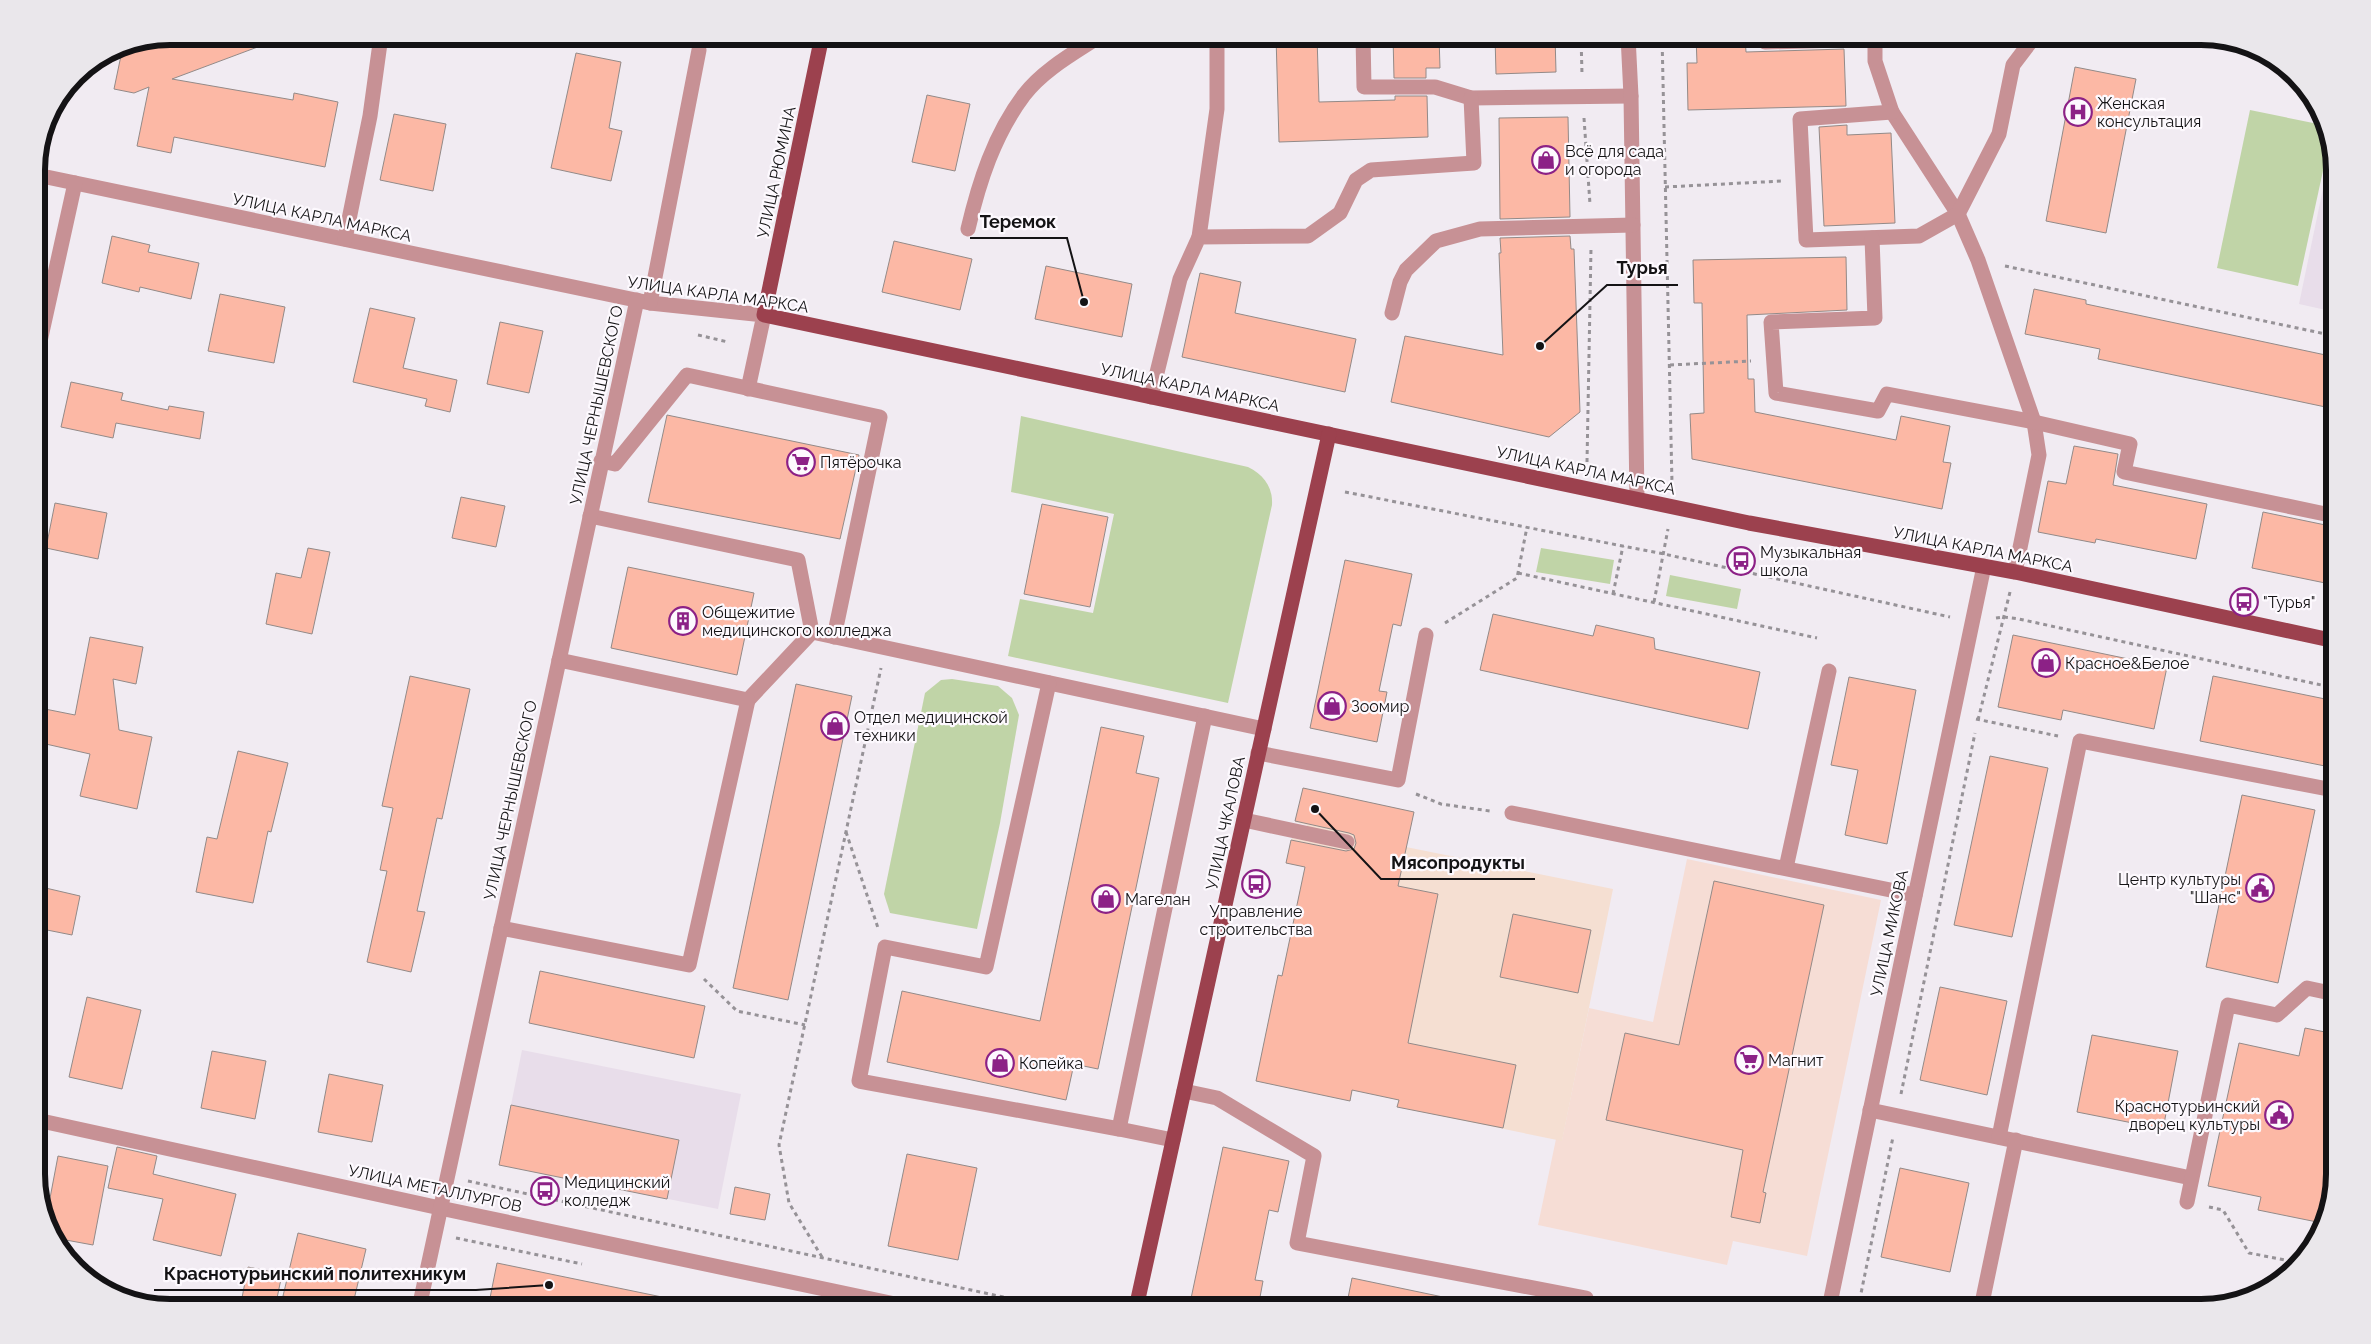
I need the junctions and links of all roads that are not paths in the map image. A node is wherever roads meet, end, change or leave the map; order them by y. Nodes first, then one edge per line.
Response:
1 (380, 45) edge
2 (820, 45) edge
3 (1086, 45) edge
4 (1217, 45) edge
5 (1363, 45) edge
6 (1628, 45) edge
7 (1875, 45) edge
8 (2028, 45) edge
9 (699, 50) dead end
10 (1631, 96) junction
11 (1471, 98) junction
12 (1892, 112) junction
13 (45, 177) edge
14 (76, 183) junction
15 (1958, 214) junction
16 (1633, 225) junction
17 (968, 230) dead end
18 (1199, 237) junction
19 (1872, 238) junction
20 (345, 239) junction
21 (643, 302) junction
22 (1392, 313) dead end
23 (764, 315) junction
24 (45, 317) edge
25 (748, 388) junction
26 (1151, 397) junction
27 (2034, 422) junction
28 (1329, 434) junction
29 (602, 462) junction
30 (1636, 499) junction
31 (2326, 514) edge
32 (590, 516) junction
33 (1984, 566) junction
34 (2015, 572) junction
35 (812, 632) junction
36 (1426, 635) road end
37 (834, 637) junction
38 (2326, 639) edge
39 (559, 660) junction
40 (1829, 671) dead end
41 (1050, 683) junction
42 (748, 700) junction
43 (1205, 716) junction
44 (1264, 729) junction
45 (1258, 753) junction
46 (2326, 789) edge
47 (1512, 814) road end
48 (1244, 820) junction
49 (1347, 842) dead end
50 (1786, 868) junction
51 (1915, 895) junction
52 (501, 928) junction
53 (2326, 992) edge
54 (1184, 1092) junction
55 (1870, 1110) junction
56 (45, 1122) edge
57 (1119, 1129) junction
58 (1999, 1137) junction
59 (1173, 1140) junction
60 (2016, 1140) junction
61 (2191, 1178) junction
62 (2188, 1202) road end
63 (440, 1208) junction
64 (1586, 1298) dead end
65 (421, 1299) edge
66 (871, 1299) edge
67 (1138, 1299) edge
68 (1831, 1299) edge
69 (1983, 1299) edge

1 - 20 street
2 - 23 main road, УЛИЦА РЮМИНА
3 - 17 street
4 - 18 street
5 - 11 street
6 - 10 street
7 - 12 street
8 - 15 street
9 - 21 street, УЛИЦА ЧЕРНЫШЕВСКОГО
10 - 11 street
10 - 16 street
11 - 18 street
12 - 15 street
12 - 19 street
13 - 14 street, УЛИЦА КАРЛА МАРКСА
14 - 20 street, УЛИЦА КАРЛА МАРКСА
14 - 24 street
15 - 19 street
15 - 27 street
16 - 22 street
16 - 30 street
18 - 26 street
19 - 27 street
20 - 21 street, УЛИЦА КАРЛА МАРКСА
21 - 23 street, УЛИЦА КАРЛА МАРКСА
21 - 29 street, УЛИЦА ЧЕРНЫШЕВСКОГО
23 - 25 street
23 - 26 main road, УЛИЦА КАРЛА МАРКСА
25 - 29 street
25 - 37 street
26 - 28 main road, УЛИЦА КАРЛА МАРКСА
27 - 31 street
27 - 34 street
28 - 30 main road, УЛИЦА КАРЛА МАРКСА
28 - 44 main road, УЛИЦА ЧКАЛОВА
29 - 32 street, УЛИЦА ЧЕРНЫШЕВСКОГО
30 - 33 main road, УЛИЦА КАРЛА МАРКСА
32 - 35 street
32 - 39 street, УЛИЦА ЧЕРНЫШЕВСКОГО
33 - 34 main road, УЛИЦА КАРЛА МАРКСА
33 - 51 street, УЛИЦА МИКОВА
34 - 38 main road, УЛИЦА КАРЛА МАРКСА
35 - 37 street
35 - 42 street
36 - 45 street
37 - 41 street
39 - 42 street
39 - 52 street, УЛИЦА ЧЕРНЫШЕВСКОГО
40 - 50 street
41 - 43 street
41 - 57 street
42 - 52 street
43 - 44 street
43 - 57 street
44 - 45 main road, УЛИЦА ЧКАЛОВА
45 - 48 main road, УЛИЦА ЧКАЛОВА
46 - 58 street
47 - 50 street
48 - 49 street
48 - 54 main road, УЛИЦА ЧКАЛОВА
50 - 51 street
51 - 55 street, УЛИЦА МИКОВА
52 - 63 street, УЛИЦА ЧЕРНЫШЕВСКОГО
53 - 61 street
54 - 59 main road, УЛИЦА ЧКАЛОВА
54 - 64 street
55 - 58 street
55 - 68 street, УЛИЦА МИКОВА
56 - 63 street, УЛИЦА МЕТАЛЛУРГОВ
57 - 59 street
58 - 60 street
59 - 67 main road, УЛИЦА ЧКАЛОВА
60 - 61 street
60 - 69 street
61 - 62 street
63 - 65 street, УЛИЦА ЧЕРНЫШЕВСКОГО
63 - 66 street, УЛИЦА МЕТАЛЛУРГОВ

